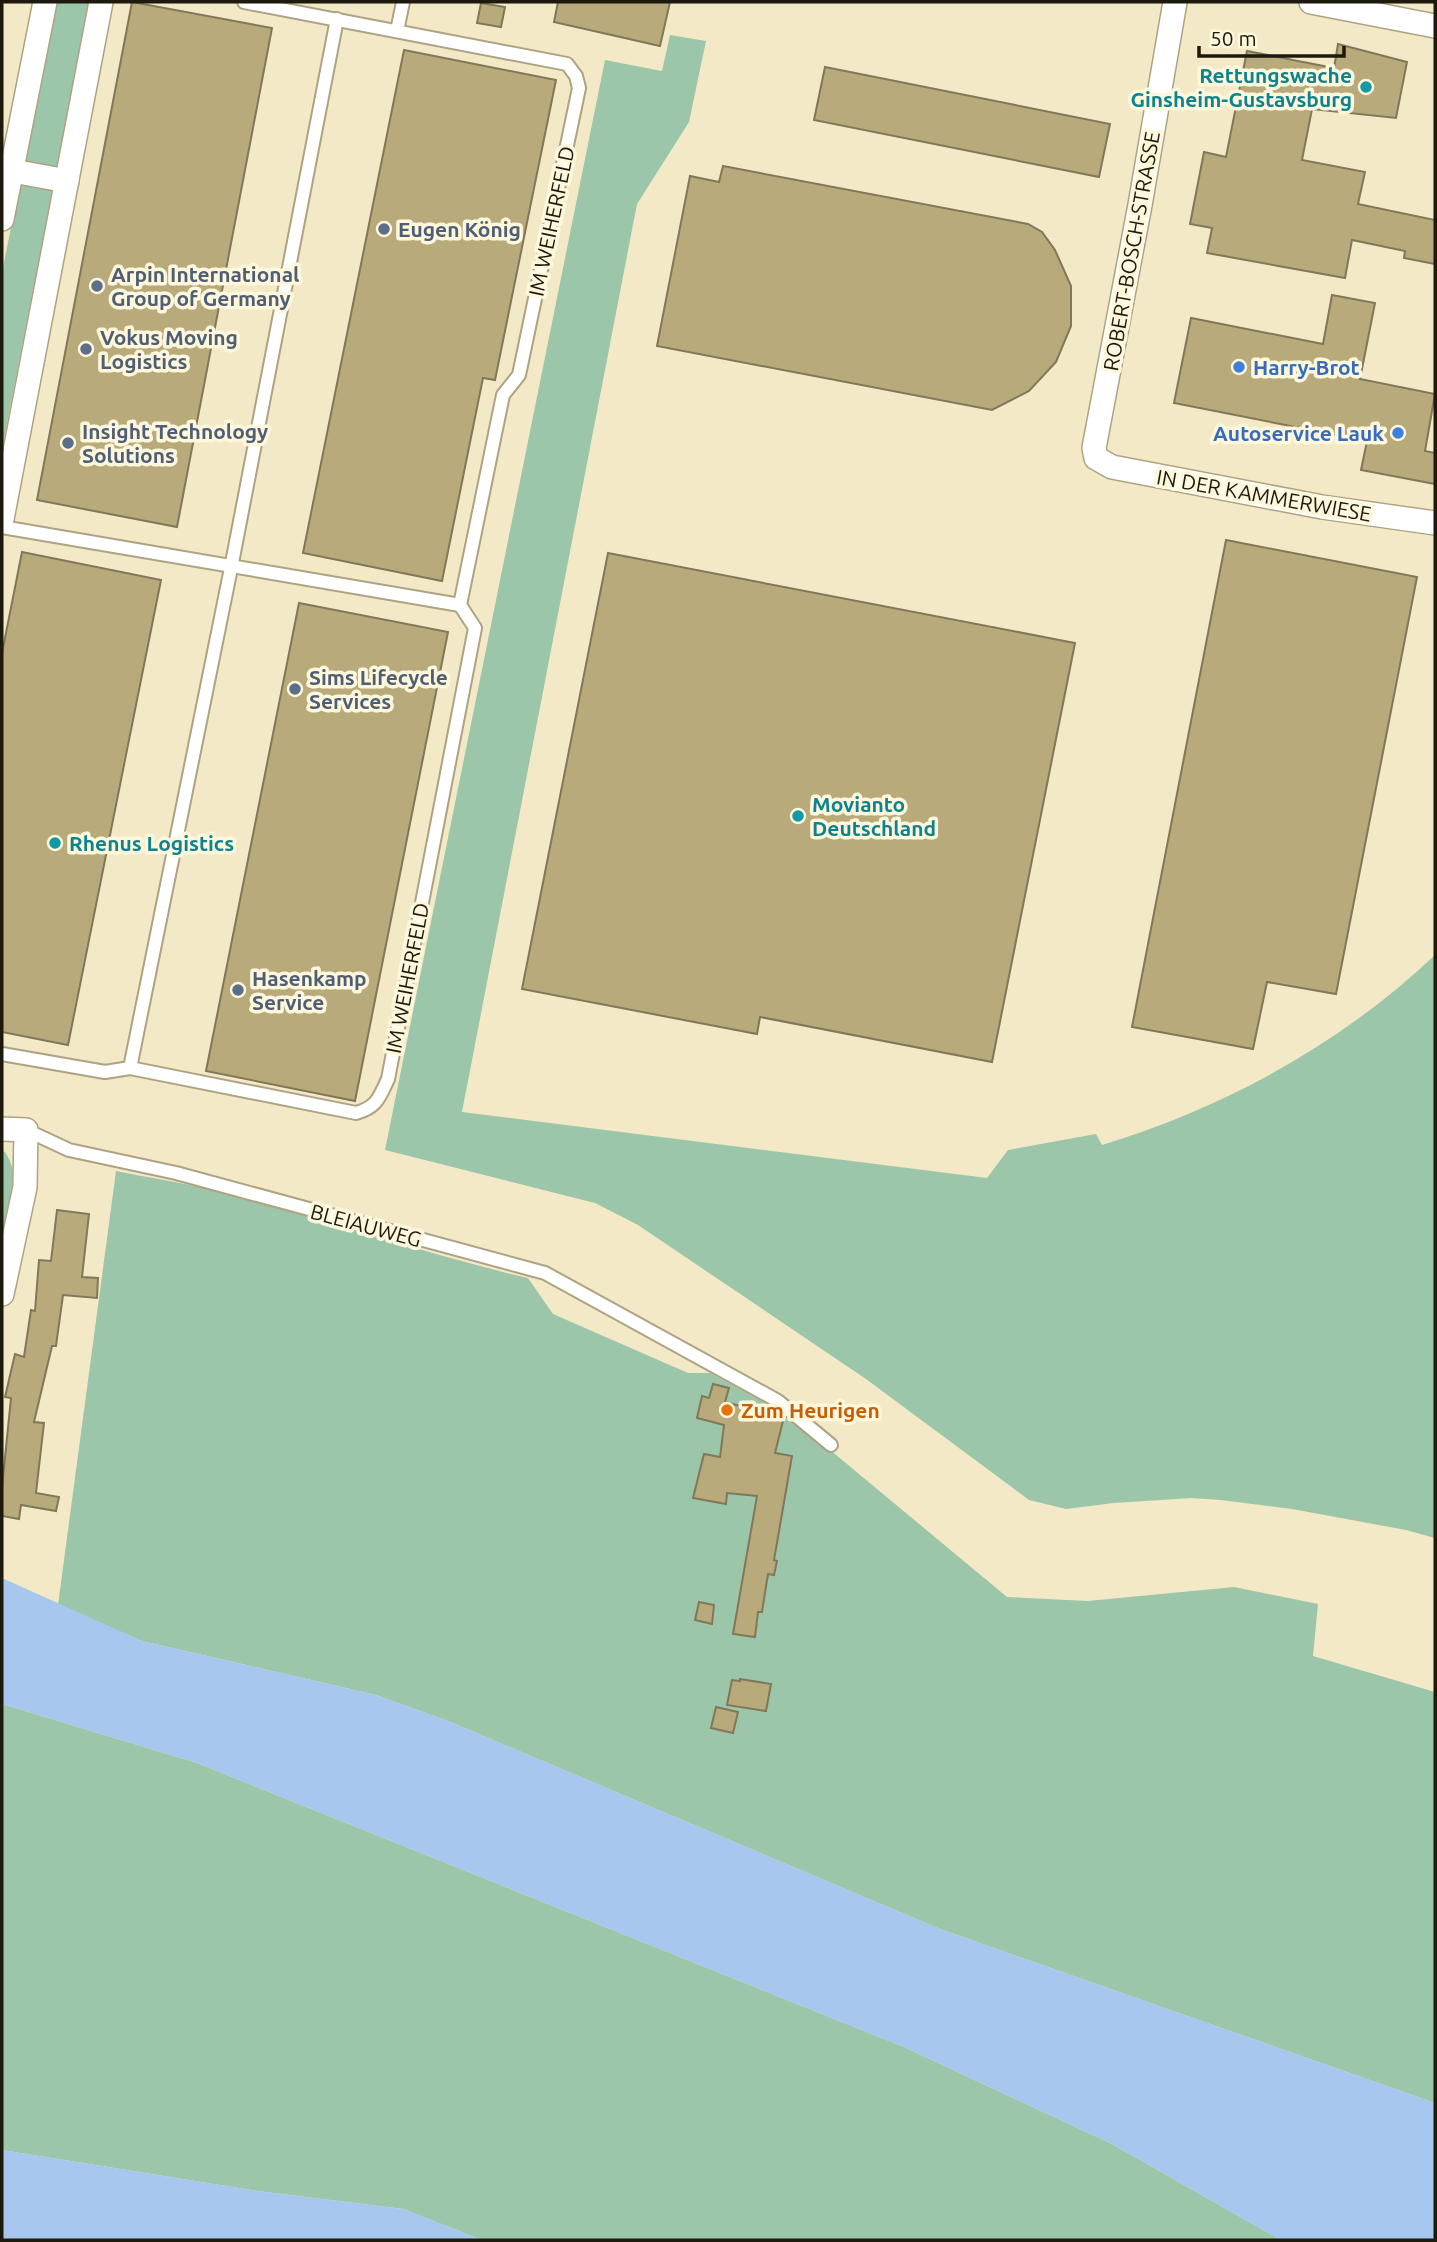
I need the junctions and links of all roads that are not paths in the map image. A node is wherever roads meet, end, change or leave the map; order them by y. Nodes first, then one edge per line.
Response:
1 (45, 2) edge
2 (101, 2) edge
3 (403, 2) edge
4 (1175, 2) edge
5 (1311, 2) edge
6 (252, 3) edge
7 (337, 19) junction
8 (1435, 26) edge
9 (397, 31) junction
10 (6, 170) edge
11 (66, 181) junction
12 (2, 219) edge
13 (1096, 458) joint
14 (2, 519) edge
15 (1435, 523) edge
16 (2, 527) edge
17 (231, 568) junction
18 (460, 605) junction
19 (2, 1054) edge
20 (130, 1068) junction
21 (2, 1129) edge
22 (26, 1130) junction
23 (2, 1294) edge
24 (831, 1445) dead end

1 - 10 street
2 - 11 street
3 - 9 lane
4 - 13 street, ROBERT-BOSCH-STRASSE
5 - 8 street
6 - 7 lane, IM WEIHERFELD
7 - 9 lane, IM WEIHERFELD
7 - 17 lane
9 - 18 lane, IM WEIHERFELD
10 - 11 street
10 - 12 street
11 - 14 street
13 - 15 street, IN DER KAMMERWIESE
16 - 17 lane
17 - 18 lane
17 - 20 lane
18 - 20 lane, IM WEIHERFELD
19 - 20 lane, IM WEIHERFELD
21 - 22 street
22 - 23 street
22 - 24 lane, BLEIAUWEG

